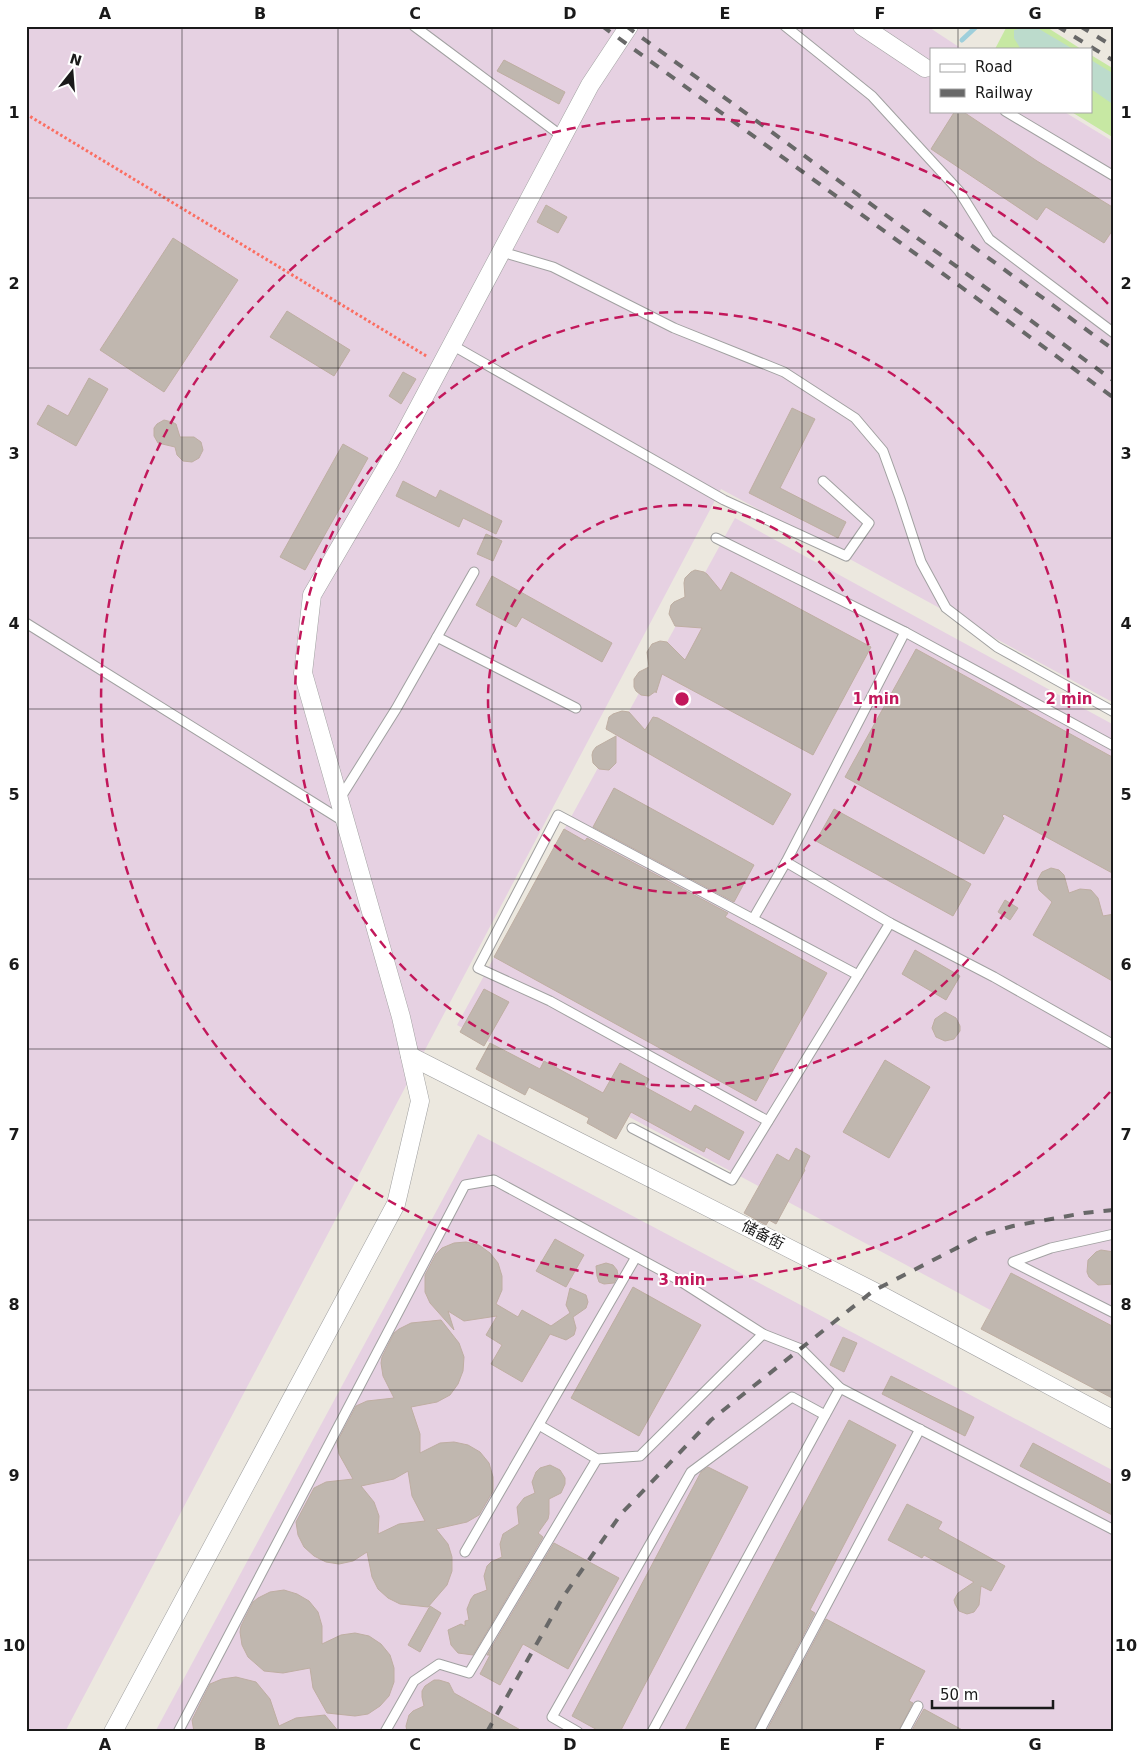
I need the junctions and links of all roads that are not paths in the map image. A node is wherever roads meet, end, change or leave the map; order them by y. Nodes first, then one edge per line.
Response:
1 (414, 26) edge
2 (629, 26) edge
3 (785, 26) edge
4 (862, 26) edge
5 (928, 69) edge
6 (1007, 112) edge
7 (563, 137) junction
8 (1114, 176) edge
9 (502, 252) junction
10 (1114, 332) edge
11 (452, 344) junction
12 (823, 481) dead end
13 (716, 538) dead end
14 (474, 572) dead end
15 (26, 623) edge
16 (905, 632) junction
17 (437, 637) junction
18 (576, 708) dead end
19 (1114, 712) edge
20 (1114, 746) edge
21 (339, 801) junction
22 (345, 822) junction
23 (786, 862) junction
24 (753, 919) junction
25 (890, 923) junction
26 (858, 975) junction
27 (1114, 1045) edge
28 (410, 1056) junction
29 (768, 1121) junction
30 (632, 1128) dead end
31 (1114, 1234) edge
32 (636, 1257) junction
33 (1114, 1313) edge
34 (763, 1334) junction
35 (840, 1388) junction
36 (825, 1415) junction
37 (1114, 1420) edge
38 (539, 1425) junction
39 (920, 1429) junction
40 (597, 1459) junction
41 (1114, 1530) edge
42 (465, 1552) dead end
43 (918, 1706) dead end
44 (562, 1728) edge
45 (113, 1732) edge
46 (178, 1732) edge
47 (385, 1732) edge
48 (578, 1732) edge
49 (652, 1732) edge
50 (759, 1732) edge
51 (904, 1732) edge

1 - 7 lane
2 - 7 street
3 - 10 lane
4 - 5 street
6 - 8 lane
7 - 9 street
9 - 11 street
9 - 19 lane
11 - 12 lane
11 - 21 street
13 - 16 lane
14 - 17 lane
15 - 22 lane
16 - 20 lane
16 - 23 lane
17 - 18 lane
17 - 21 lane
21 - 22 street
22 - 28 street
23 - 24 lane
23 - 25 lane
24 - 26 lane
24 - 29 lane
25 - 26 lane
25 - 27 lane
26 - 29 lane
28 - 37 street, 储备街
28 - 45 street
29 - 30 lane
31 - 33 lane
32 - 34 lane
32 - 38 lane
32 - 46 lane
34 - 35 lane
34 - 40 lane
35 - 36 lane
35 - 39 lane
36 - 44 lane
36 - 49 lane
38 - 40 lane
38 - 42 lane
39 - 41 lane
39 - 50 lane
40 - 47 lane
43 - 51 lane
44 - 48 lane

